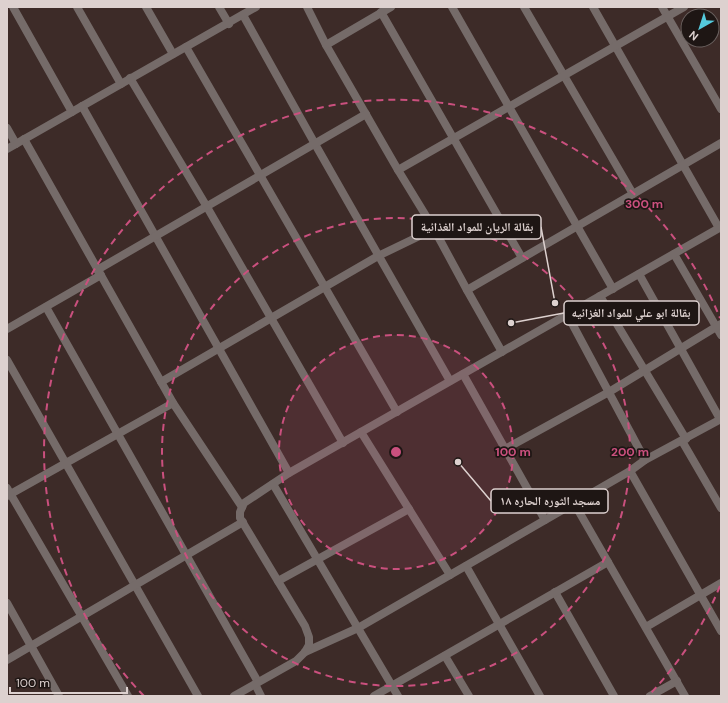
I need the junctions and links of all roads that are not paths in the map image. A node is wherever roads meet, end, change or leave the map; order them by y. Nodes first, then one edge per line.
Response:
1 (13, 7) edge
2 (77, 7) edge
3 (146, 7) edge
4 (219, 7) edge
5 (256, 7) edge
6 (307, 7) edge
7 (391, 7) edge
8 (452, 7) edge
9 (524, 7) edge
10 (593, 7) edge
11 (662, 7) edge
12 (684, 7) edge
13 (382, 12) junction
14 (244, 15) junction
15 (667, 16) junction
16 (228, 24) junction
17 (326, 45) junction
18 (615, 46) junction
19 (186, 47) junction
20 (173, 54) junction
21 (564, 75) junction
22 (130, 78) junction
23 (121, 84) junction
24 (82, 106) junction
25 (509, 107) junction
26 (721, 109) edge
27 (72, 112) junction
28 (366, 114) junction
29 (7, 128) edge
30 (453, 138) junction
31 (24, 139) junction
32 (16, 144) junction
33 (315, 144) junction
34 (721, 144) edge
35 (7, 150) edge
36 (683, 166) junction
37 (398, 170) junction
38 (259, 176) junction
39 (633, 194) junction
40 (207, 207) junction
41 (577, 226) junction
42 (720, 227) edge
43 (434, 229) junction
44 (155, 236) junction
45 (674, 254) junction
46 (378, 256) junction
47 (522, 258) junction
48 (99, 273) junction
49 (638, 274) junction
50 (324, 287) junction
51 (613, 289) junction
52 (467, 290) junction
53 (600, 296) junction
54 (46, 307) junction
55 (567, 314) junction
56 (271, 318) junction
57 (719, 326) edge
58 (7, 329) edge
59 (721, 335) edge
60 (218, 348) junction
61 (680, 348) junction
62 (502, 352) junction
63 (7, 360) edge
64 (644, 370) junction
65 (463, 374) junction
66 (450, 381) junction
67 (161, 382) junction
68 (609, 392) junction
69 (173, 403) junction
70 (397, 412) junction
71 (720, 419) edge
72 (361, 432) junction
73 (117, 434) junction
74 (684, 440) junction
75 (343, 443) junction
76 (505, 449) junction
77 (645, 460) junction
78 (65, 463) junction
79 (630, 471) junction
80 (289, 474) junction
81 (272, 484) junction
82 (8, 492) edge
83 (574, 503) junction
84 (242, 507) junction
85 (721, 508) edge
86 (409, 509) junction
87 (545, 520) junction
88 (243, 522) junction
89 (186, 555) junction
90 (316, 559) junction
91 (608, 562) junction
92 (466, 566) junction
93 (450, 575) junction
94 (278, 581) junction
95 (721, 583) edge
96 (135, 585) junction
97 (555, 592) junction
98 (700, 595) junction
99 (7, 603) edge
100 (81, 616) junction
101 (500, 624) junction
102 (646, 627) junction
103 (358, 628) junction
104 (721, 631) edge
105 (31, 646) junction
106 (305, 652) junction
107 (445, 656) junction
108 (7, 660) edge
109 (676, 680) junction
110 (256, 683) junction
111 (392, 686) junction
112 (58, 696) edge
113 (128, 696) edge
114 (198, 696) edge
115 (234, 696) edge
116 (262, 696) edge
117 (374, 696) edge
118 (398, 696) edge
119 (469, 696) edge
120 (540, 696) edge
121 (614, 696) edge
122 (650, 696) edge
123 (685, 696) edge

1 - 27 street
2 - 23 street
3 - 20 street
4 - 16 street
5 - 14 street
6 - 17 street
7 - 13 street
8 - 25 street
9 - 21 street
10 - 18 street
11 - 15 street
12 - 15 street
13 - 17 street
13 - 30 street
14 - 16 street
14 - 33 street
15 - 18 street
15 - 26 street
16 - 19 street
17 - 28 street
18 - 21 street
18 - 36 street
19 - 20 street
19 - 38 street
20 - 22 street
21 - 25 street
21 - 39 street
22 - 23 street
22 - 40 street
23 - 24 street
24 - 27 street
24 - 44 street
25 - 30 street
25 - 41 street
27 - 31 street
28 - 33 street
28 - 37 street
29 - 32 street
30 - 37 street
30 - 47 street
31 - 32 street
31 - 48 street
32 - 35 street
33 - 38 street
33 - 46 street
34 - 36 street
36 - 39 street
36 - 42 street
37 - 43 street
38 - 40 street
38 - 50 street
39 - 41 street
40 - 44 street
40 - 56 street
41 - 47 street
41 - 51 street
42 - 45 street
43 - 46 street
43 - 52 street
44 - 48 street
44 - 60 street
45 - 49 street
45 - 57 street
46 - 50 street
46 - 66 street
47 - 52 street
48 - 54 street
48 - 67 street
49 - 51 street
49 - 61 street
50 - 56 street
50 - 70 street
51 - 53 street
52 - 62 street
53 - 55 street
53 - 64 street
54 - 58 street
54 - 73 street
55 - 62 street
55 - 68 street
56 - 60 street
56 - 75 street
57 - 59 street
57 - 61 street
60 - 67 street
60 - 80 street
61 - 64 street
61 - 71 street
62 - 65 street
63 - 78 street
64 - 68 street
64 - 74 street
65 - 66 street
65 - 76 street
66 - 70 street
67 - 69 street
68 - 76 street
68 - 77 street
69 - 73 street
69 - 84 street
70 - 72 street
71 - 74 street
72 - 75 street
72 - 86 street
73 - 78 street
73 - 89 street
74 - 77 street
74 - 85 street
75 - 80 street
76 - 87 street
77 - 79 street
78 - 82 street
78 - 96 street
79 - 83 street
79 - 98 street
80 - 81 street
81 - 84 street
81 - 90 street
82 - 100 street
83 - 87 street
83 - 91 street
84 - 88 street
86 - 90 street
86 - 93 street
87 - 92 street
88 - 89 street
88 - 94 street
89 - 96 street
89 - 110 street
90 - 94 street
90 - 103 street
91 - 97 street
91 - 102 street
92 - 93 street
92 - 101 street
93 - 103 street
94 - 106 street
95 - 98 street
96 - 100 street
96 - 114 street
97 - 101 street
97 - 121 street
98 - 102 street
98 - 104 street
99 - 105 street
100 - 105 street
100 - 113 street
101 - 107 street
101 - 120 street
102 - 109 street
103 - 106 street
103 - 111 street
105 - 108 street
105 - 112 street
106 - 110 street
107 - 111 street
107 - 119 street
109 - 122 street
109 - 123 street
110 - 115 street
110 - 116 street
111 - 117 street
111 - 118 street

